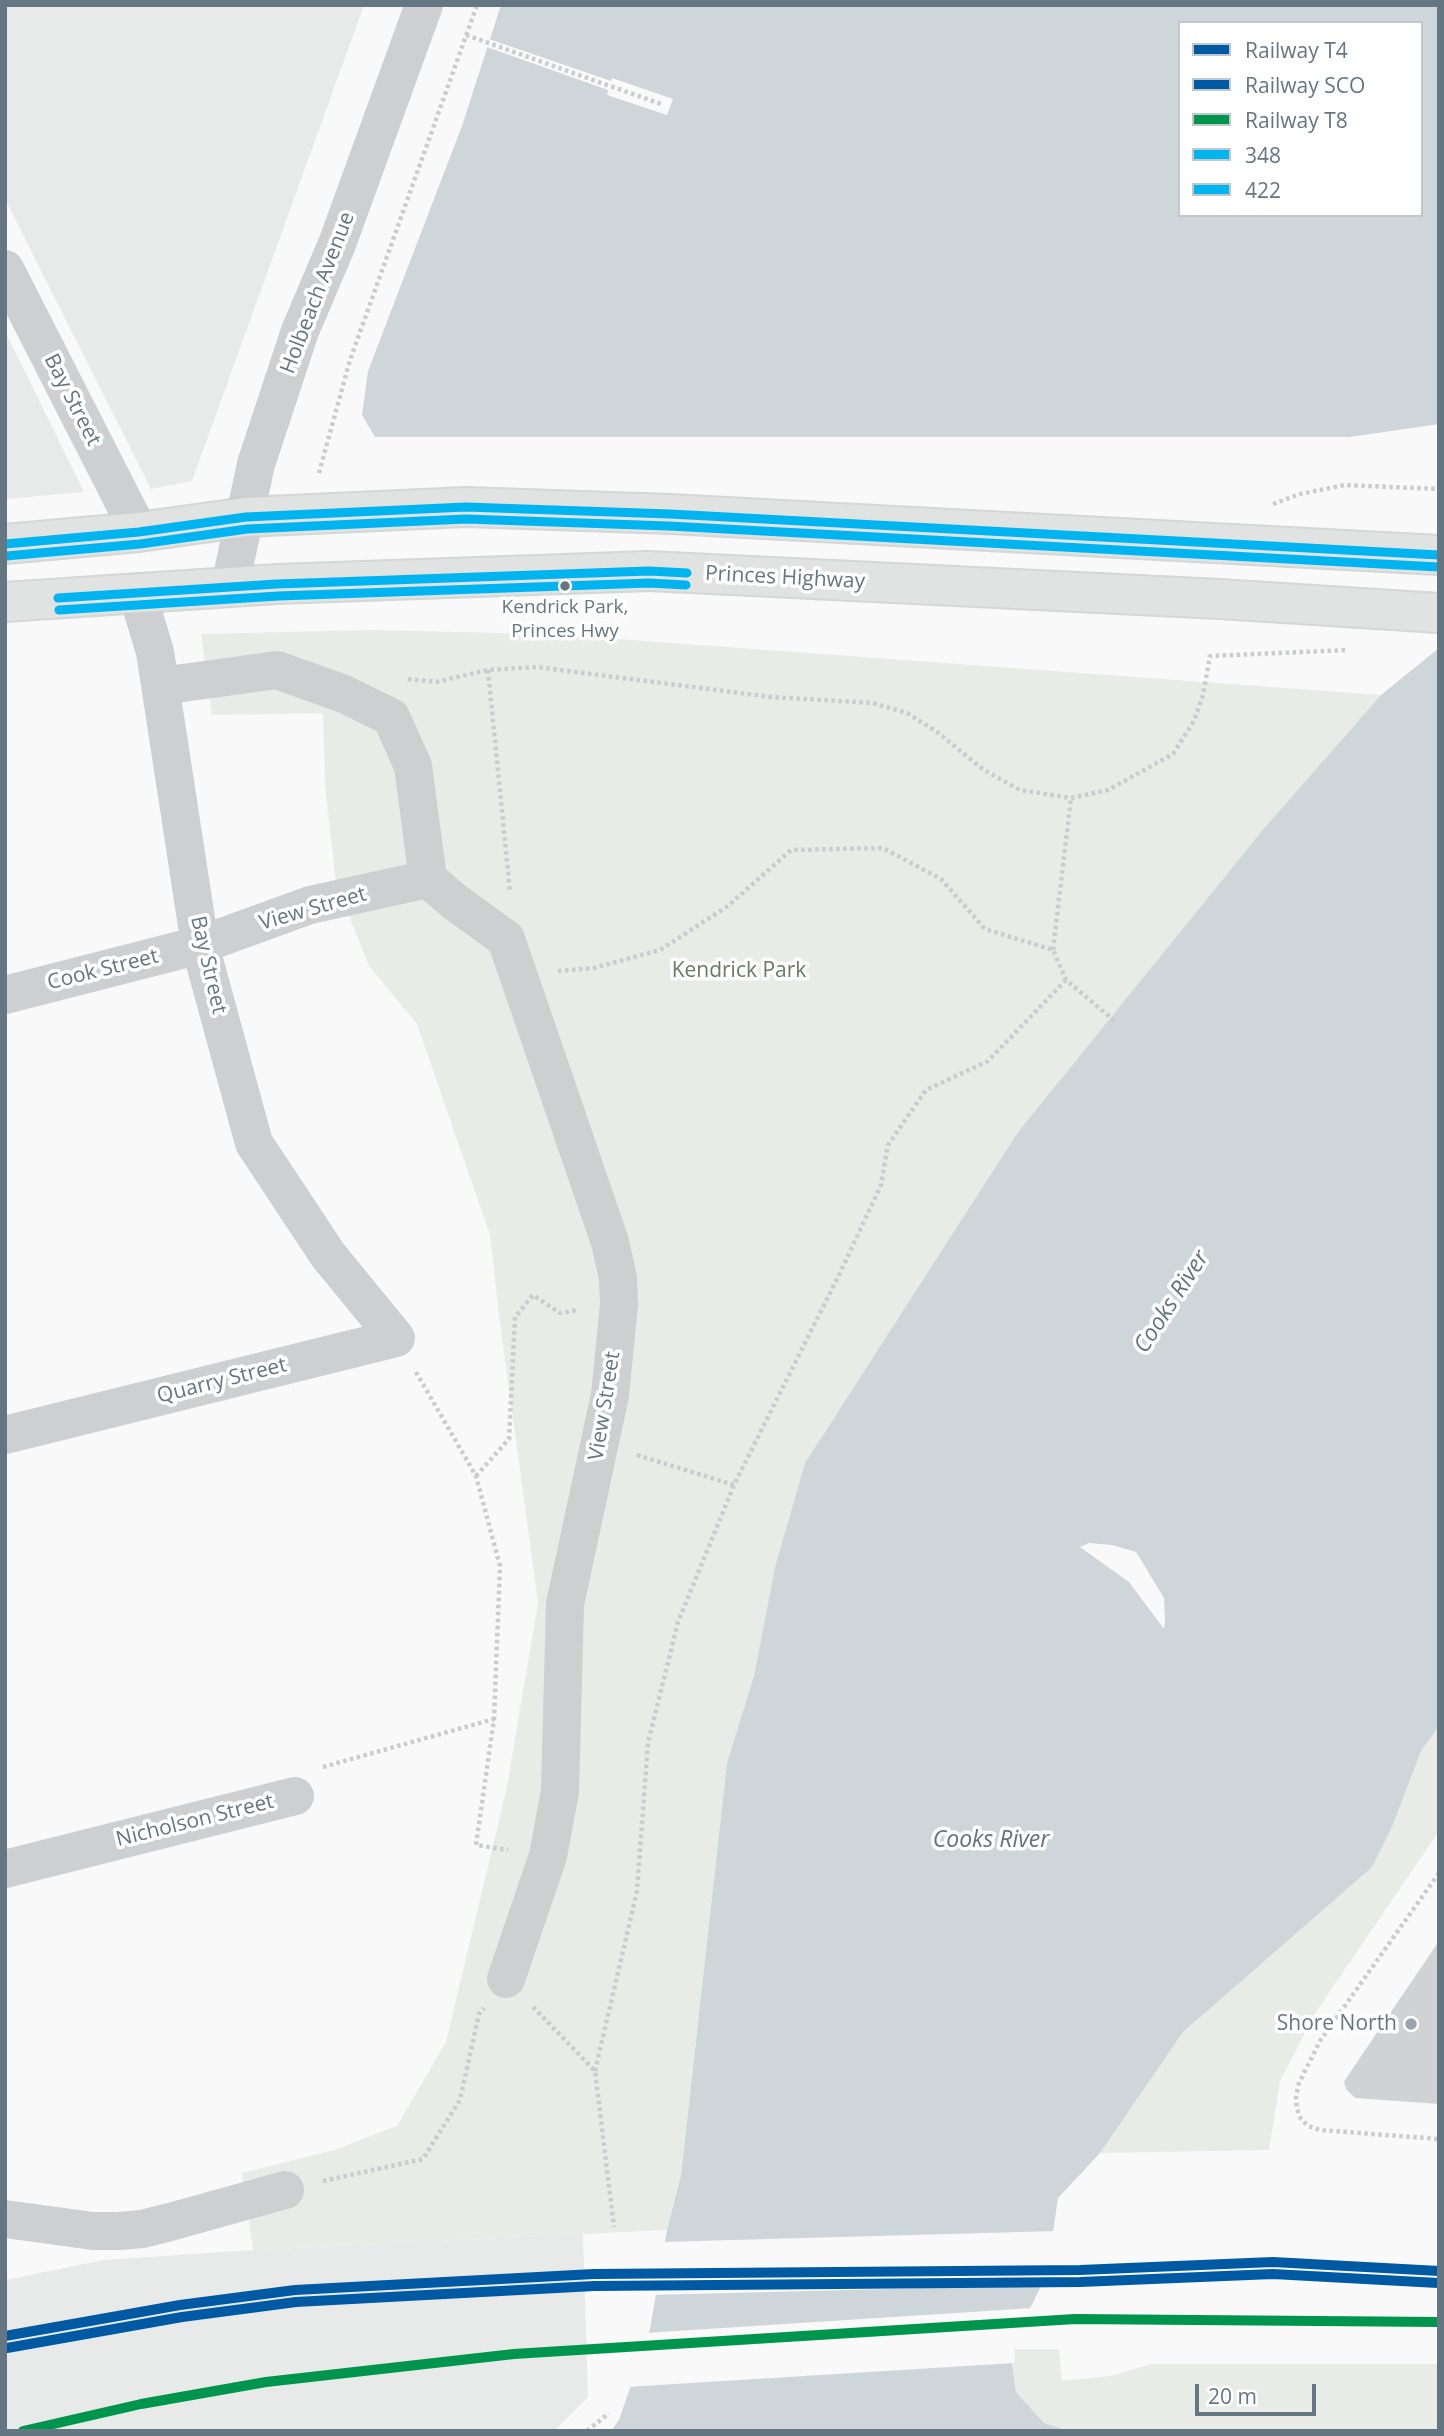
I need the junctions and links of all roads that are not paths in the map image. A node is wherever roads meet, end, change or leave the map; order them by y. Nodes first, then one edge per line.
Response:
1 (424, 5) edge
2 (5, 269) edge
3 (246, 517) junction
4 (139, 532) junction
5 (5, 544) edge
6 (1422, 554) edge
7 (230, 586) junction
8 (137, 592) junction
9 (5, 602) edge
10 (1423, 612) edge
11 (161, 686) junction
12 (428, 879) junction
13 (200, 945) junction
14 (5, 995) edge
15 (396, 1338) joint
16 (5, 1435) edge
17 (295, 1796) road end
18 (5, 1870) edge
19 (506, 1979) road end
20 (285, 2190) road end
21 (5, 2219) edge

1 - 3 street, Holbeach Avenue
2 - 4 street, Bay Street
3 - 4 highway
3 - 6 highway
3 - 7 street, Holbeach Avenue
4 - 5 highway
7 - 8 highway, Princes Highway
7 - 10 highway, Princes Highway
8 - 9 highway, Princes Highway
8 - 11 street, Bay Street
11 - 12 street
11 - 13 street, Bay Street
12 - 13 street, View Street
12 - 19 street, View Street
13 - 14 street, Cook Street
13 - 15 street, Bay Street
15 - 16 street, Quarry Street
17 - 18 street, Nicholson Street
20 - 21 street

